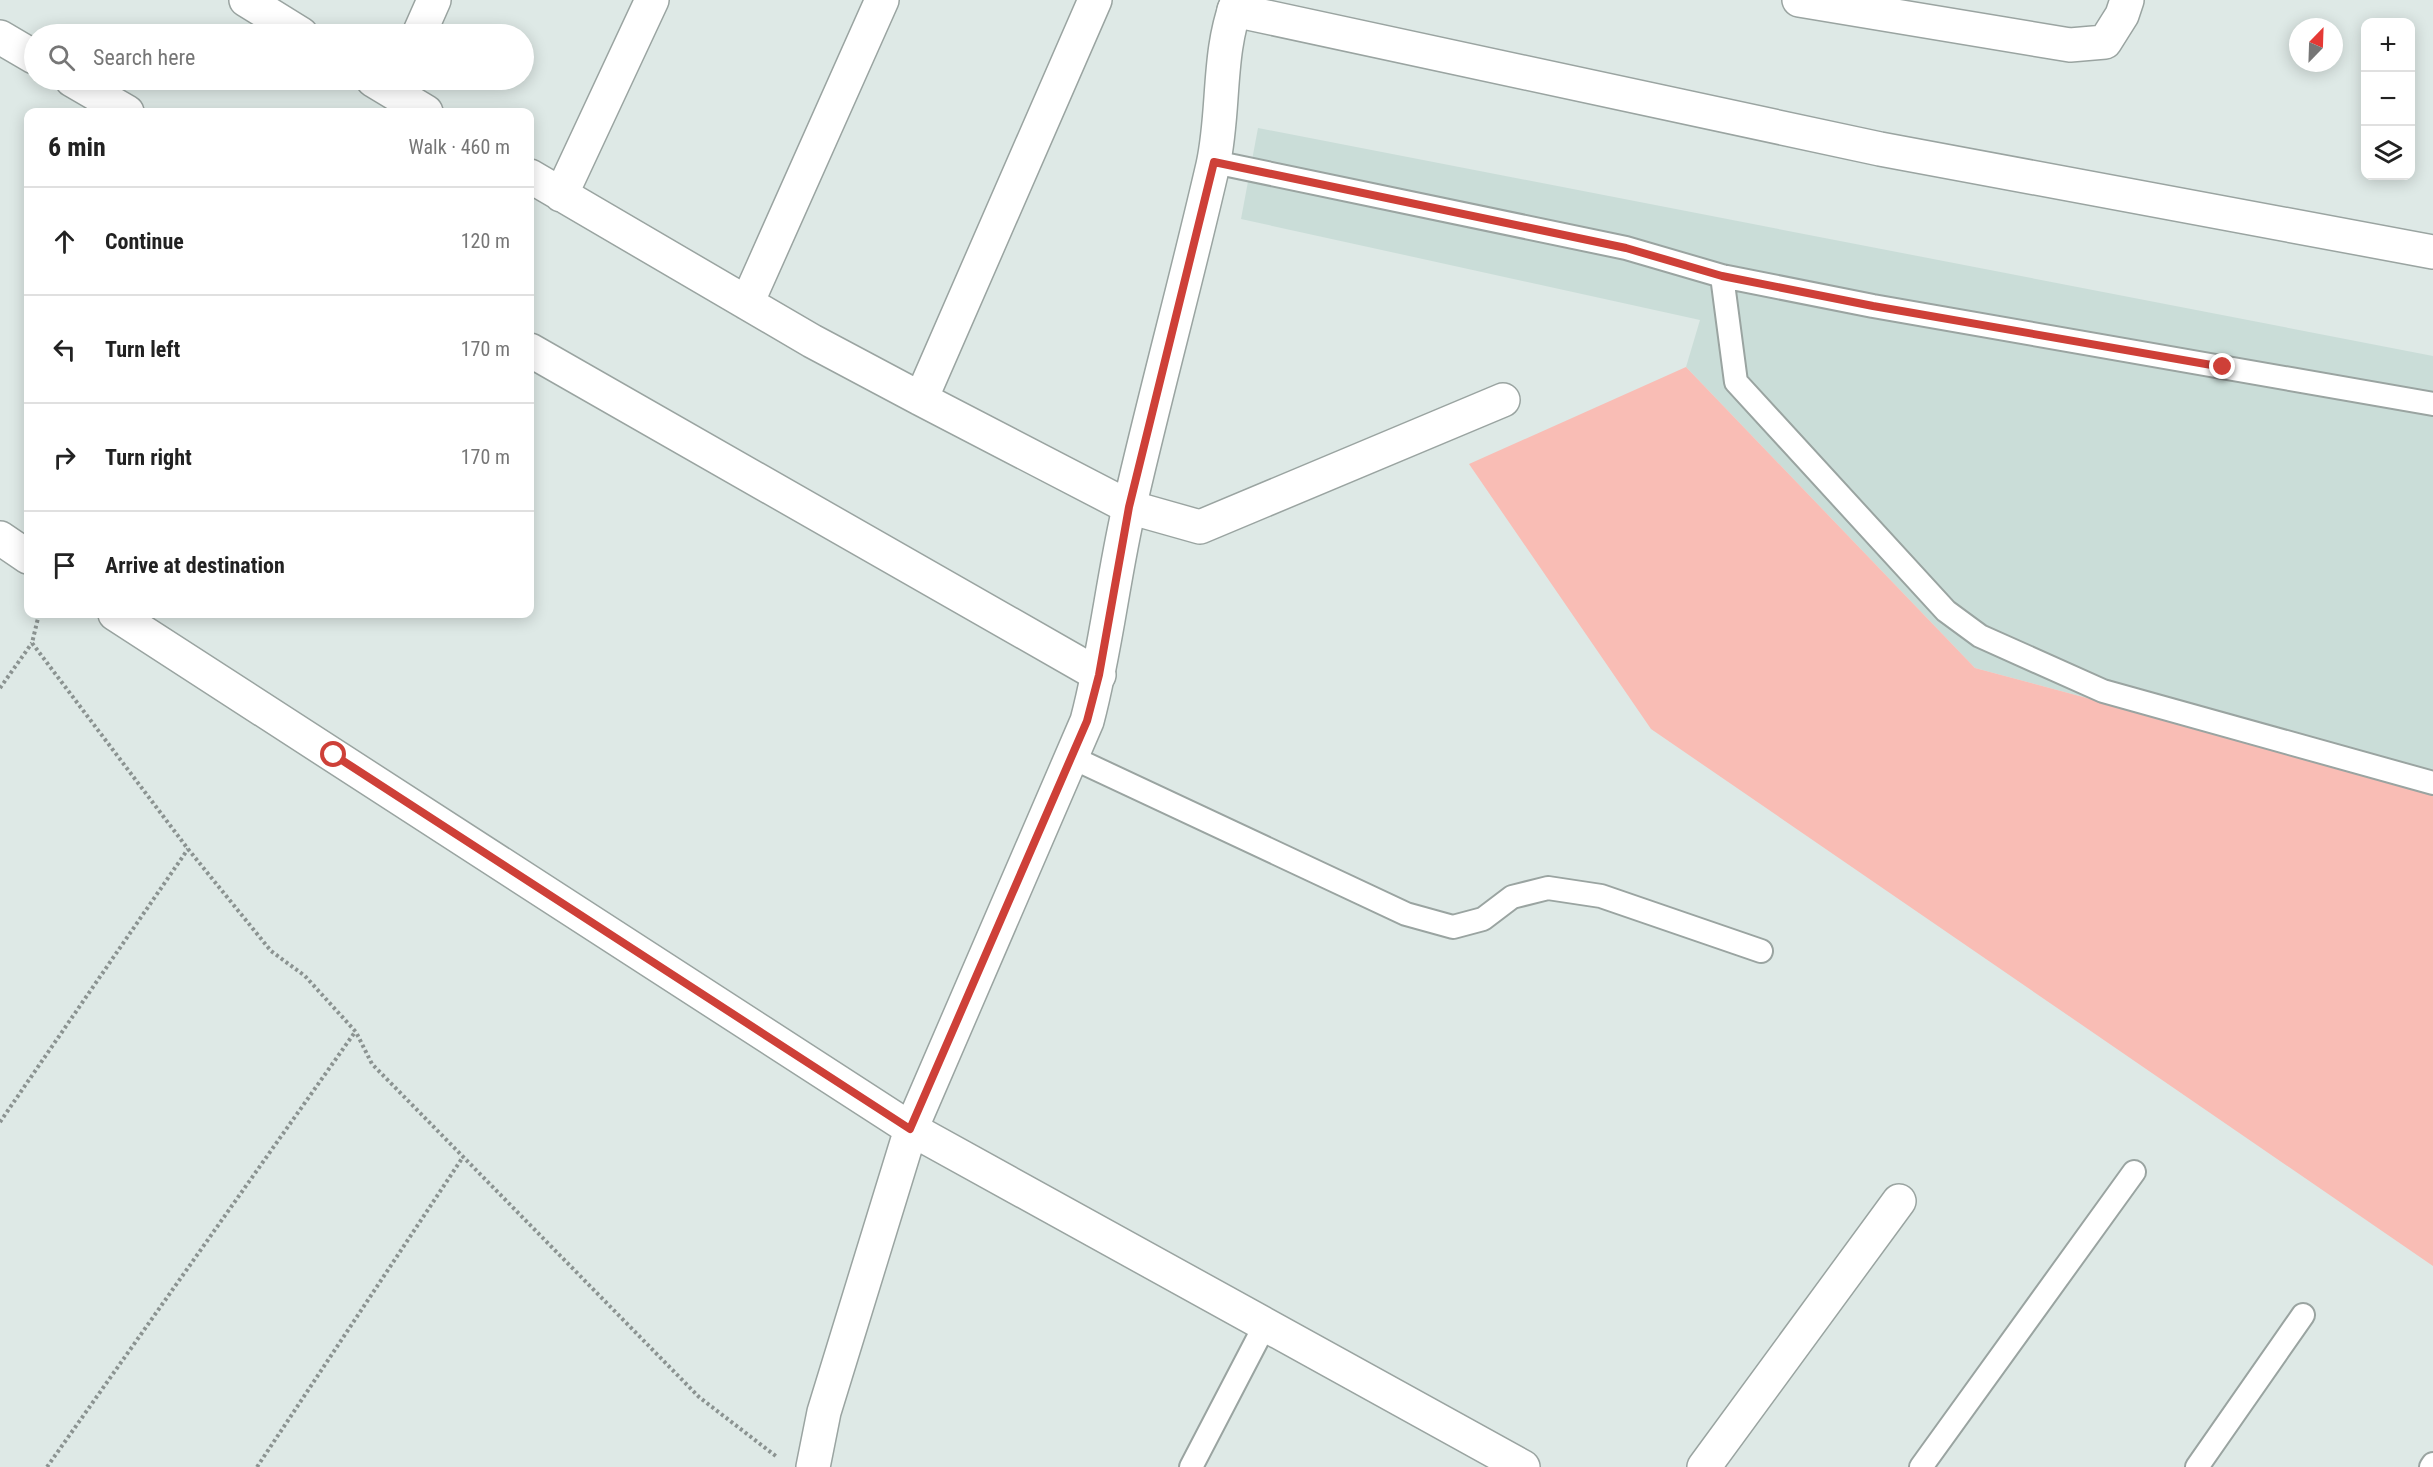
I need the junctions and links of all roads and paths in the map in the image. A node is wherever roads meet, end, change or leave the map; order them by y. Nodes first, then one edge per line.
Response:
1 (246, 0) edge
2 (434, 0) edge
3 (652, 0) edge
4 (882, 0) edge
5 (1095, 0) edge
6 (1798, 0) edge
7 (2127, 0) edge
8 (1236, 5) edge
9 (285, 24) edge
10 (423, 24) edge
11 (0, 37) edge
12 (24, 51) edge
13 (89, 90) edge
14 (397, 90) edge
15 (120, 108) edge
16 (421, 108) edge
17 (1214, 162) junction
18 (534, 178) edge
19 (561, 195) junction
20 (2433, 252) edge
21 (1722, 276) junction
22 (747, 303) junction
23 (534, 352) edge
24 (921, 399) junction
25 (1503, 400) dead end
26 (2433, 404) edge
27 (1129, 507) junction
28 (0, 538) edge
29 (24, 554) edge
30 (38, 618) edge
31 (121, 618) edge
32 (32, 643) junction
33 (1099, 675) junction
34 (0, 688) edge
35 (1071, 757) junction
36 (2433, 783) edge
37 (188, 849) junction
38 (1761, 951) dead end
39 (356, 1032) junction
40 (0, 1122) edge
41 (910, 1129) junction
42 (463, 1157) junction
43 (2134, 1172) dead end
44 (1899, 1201) dead end
45 (2303, 1315) dead end
46 (1265, 1325) junction
47 (781, 1460) dead end
48 (47, 1467) edge
49 (257, 1467) edge
50 (813, 1467) edge
51 (1191, 1467) edge
52 (1522, 1467) edge
53 (1704, 1467) edge
54 (1921, 1467) edge
55 (2197, 1467) edge

1 - 9 street
2 - 10 street
3 - 19 street
4 - 22 street
5 - 24 street
6 - 7 street
8 - 17 street
8 - 20 street
11 - 12 street
13 - 15 street
14 - 16 street
17 - 21 lane
17 - 27 street
18 - 19 street
19 - 22 street
21 - 26 lane
21 - 36 lane
22 - 24 street
23 - 33 street
24 - 27 street
25 - 27 street
27 - 33 street
28 - 29 street
30 - 32 path
31 - 41 street
32 - 34 path
32 - 37 path
33 - 35 street
35 - 38 lane
35 - 41 street
37 - 39 path
37 - 40 path
39 - 42 path
39 - 48 path
41 - 46 street
41 - 50 street
42 - 47 path
42 - 49 path
43 - 54 lane
44 - 53 street
45 - 55 lane
46 - 51 lane
46 - 52 street

